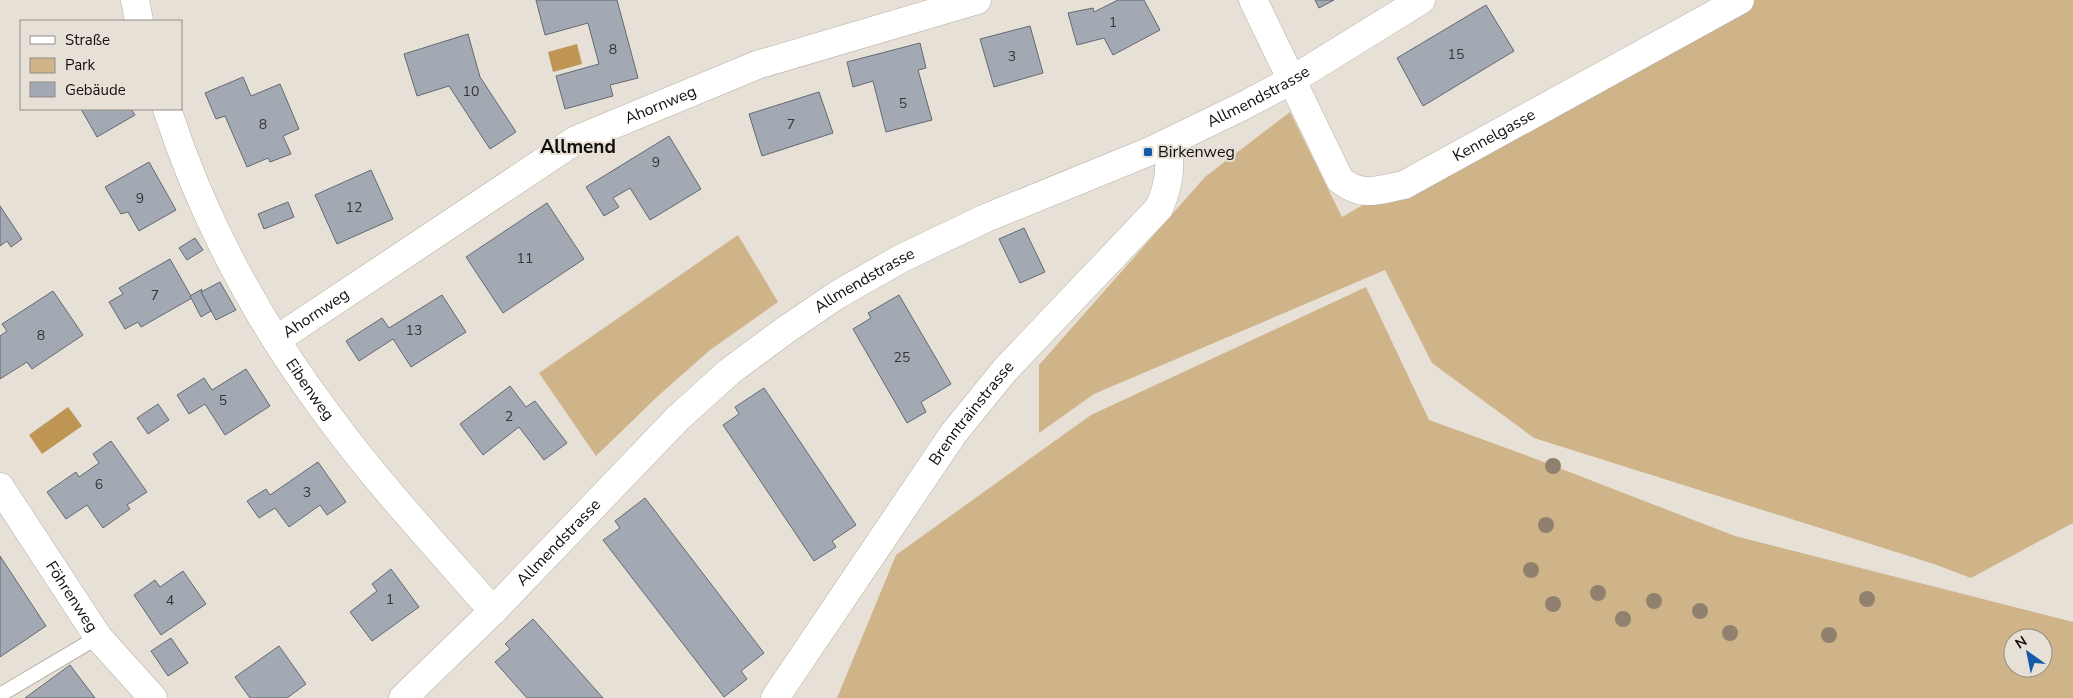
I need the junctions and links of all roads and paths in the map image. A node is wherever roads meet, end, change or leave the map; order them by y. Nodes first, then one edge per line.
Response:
1 (135, 0) edge
2 (976, 0) edge
3 (1253, 0) edge
4 (1421, 0) edge
5 (1740, 0) edge
6 (139, 20) edge
7 (1292, 80) junction
8 (167, 110) edge
9 (1169, 143) junction
10 (276, 340) junction
11 (0, 487) edge
12 (493, 612) junction
13 (98, 637) junction
14 (0, 695) edge
15 (153, 698) edge
16 (403, 698) edge
17 (775, 698) edge

1 - 6 street
2 - 10 street, Ahornweg
3 - 7 street
4 - 7 street, Allmendstrasse
5 - 7 street, Kennelgasse
7 - 9 street, Allmendstrasse
8 - 10 street, Eibenweg
9 - 12 street, Allmendstrasse
9 - 17 street, Brenntrainstrasse
10 - 12 street, Eibenweg
11 - 13 street, Föhrenweg
12 - 16 street, Allmendstrasse
13 - 14 lane
13 - 15 street, Föhrenweg

